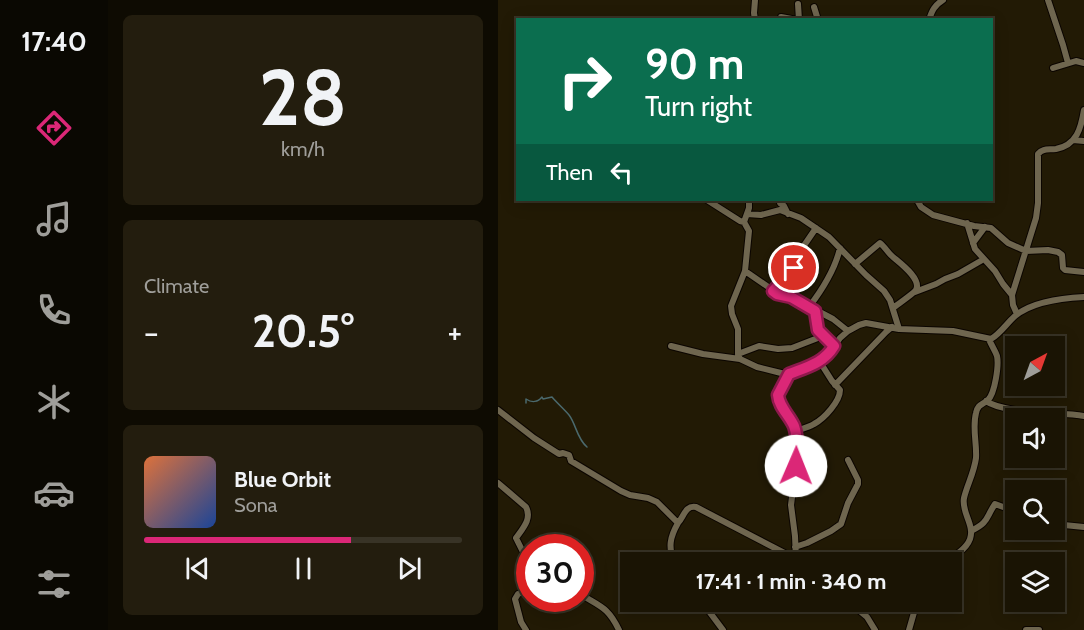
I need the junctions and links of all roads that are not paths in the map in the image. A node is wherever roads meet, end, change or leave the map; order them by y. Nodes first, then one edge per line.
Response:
1 (755, 0) edge
2 (943, 0) edge
3 (1048, 0) edge
4 (798, 4) dead end
5 (813, 7) dead end
6 (781, 17) dead end
7 (755, 18) edge
8 (787, 18) edge
9 (798, 18) edge
10 (817, 18) edge
11 (930, 18) edge
12 (1068, 63) junction
13 (1084, 63) edge
14 (1053, 68) dead end
15 (1084, 110) edge
16 (1073, 141) junction
17 (1084, 141) edge
18 (709, 201) edge
19 (749, 201) edge
20 (780, 201) edge
21 (918, 201) edge
22 (747, 214) junction
23 (788, 214) junction
24 (744, 222) junction
25 (967, 223) junction
26 (985, 226) junction
27 (816, 228) junction
28 (973, 243) junction
29 (840, 248) junction
30 (1026, 251) junction
31 (984, 259) junction
32 (855, 264) junction
33 (746, 271) junction
34 (1084, 272) edge
35 (917, 284) junction
36 (923, 289) junction
37 (773, 291) junction
38 (915, 292) junction
39 (1012, 295) junction
40 (1084, 297) edge
41 (893, 308) junction
42 (812, 309) junction
43 (1017, 314) junction
44 (896, 328) junction
45 (848, 331) junction
46 (823, 336) junction
47 (989, 339) junction
48 (671, 346) dead end
49 (834, 346) junction
50 (739, 356) junction
51 (820, 362) junction
52 (789, 374) junction
53 (835, 384) junction
54 (986, 401) junction
55 (498, 410) edge
56 (1084, 416) edge
57 (796, 431) junction
58 (848, 460) dead end
59 (498, 483) edge
60 (1005, 508) edge
61 (678, 523) junction
62 (1065, 525) edge
63 (1084, 527) edge
64 (971, 531) junction
65 (519, 534) edge
66 (795, 547) junction
67 (672, 552) edge
68 (782, 552) edge
69 (796, 552) edge
70 (959, 552) edge
71 (594, 602) edge
72 (517, 612) edge
73 (710, 612) edge
74 (861, 612) edge
75 (915, 612) edge
76 (909, 628) edge
77 (526, 630) edge
78 (619, 630) edge
79 (723, 630) edge
80 (875, 630) edge
81 (903, 630) edge
82 (1026, 630) edge
83 (1039, 630) edge

1 - 7 street
2 - 11 street
3 - 12 street
4 - 9 street
5 - 10 street
6 - 8 street
12 - 13 street
12 - 14 street
15 - 16 street
16 - 17 street
16 - 30 street
18 - 24 street
19 - 22 street
20 - 23 street
21 - 25 street
22 - 23 street
22 - 24 street
23 - 27 street
24 - 33 street
25 - 26 street
25 - 28 street
26 - 28 street
26 - 30 street
27 - 29 street
27 - 37 street
28 - 31 street
29 - 32 street
29 - 42 street
30 - 34 street
30 - 39 street
31 - 36 street
31 - 39 street
32 - 35 street
32 - 41 street
33 - 37 street
33 - 50 street
35 - 36 street
35 - 38 street
36 - 38 street
37 - 42 street
38 - 41 street
39 - 43 street
40 - 43 street
41 - 44 street
42 - 45 street
42 - 46 street
43 - 47 street
44 - 45 street
44 - 47 street
44 - 53 street
45 - 49 street
46 - 49 street
46 - 50 street
47 - 54 street
48 - 50 street
49 - 51 street
50 - 52 street
51 - 52 street
51 - 53 street
52 - 57 street
53 - 57 street
54 - 56 street
54 - 64 street
55 - 61 street
57 - 66 street
58 - 66 street
59 - 65 street
60 - 64 street
61 - 67 street
61 - 68 street
62 - 63 street
64 - 70 street
66 - 69 street
71 - 78 street
72 - 77 street
73 - 79 street
74 - 80 street
75 - 76 street
76 - 81 street
82 - 83 street

